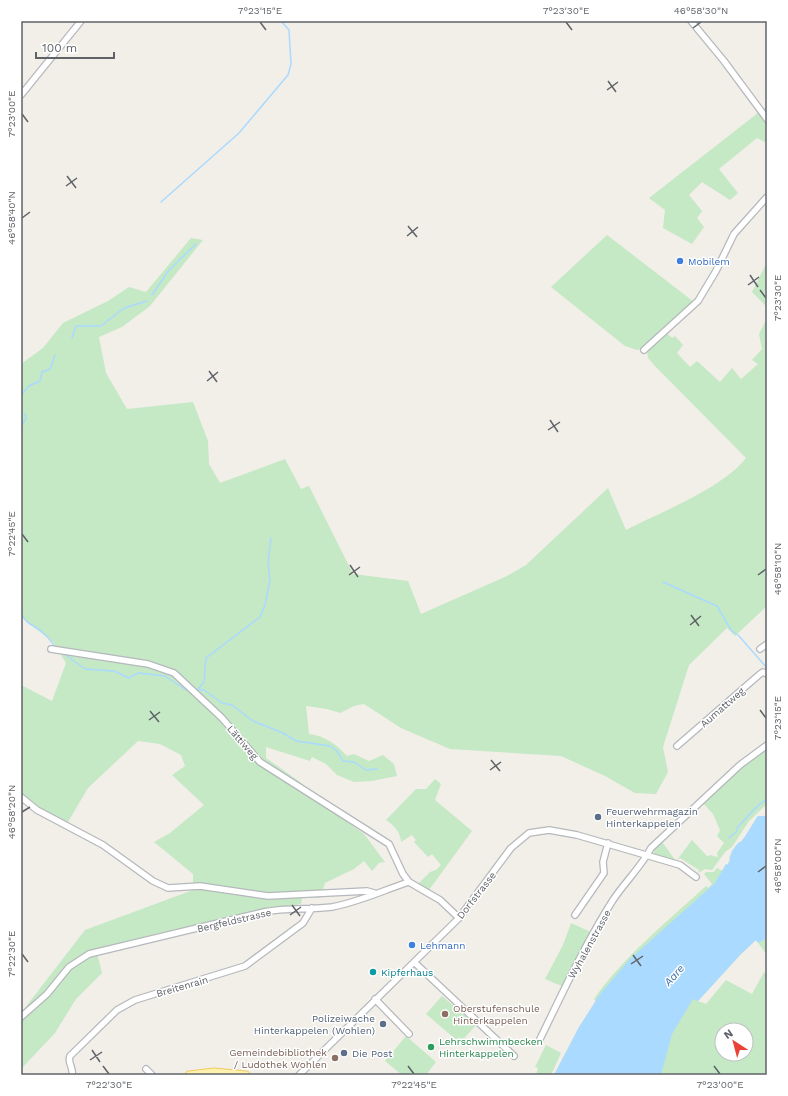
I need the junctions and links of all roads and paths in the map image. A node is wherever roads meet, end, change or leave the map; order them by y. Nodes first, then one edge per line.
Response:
1 (81, 21) edge
2 (691, 21) edge
3 (21, 94) edge
4 (767, 119) edge
5 (767, 197) edge
6 (644, 350) dead end
7 (767, 644) edge
8 (51, 649) dead end
9 (760, 649) dead end
10 (767, 674) edge
11 (767, 745) edge
12 (677, 746) dead end
13 (21, 797) edge
14 (608, 843) junction
15 (648, 855) junction
16 (696, 877) dead end
17 (409, 882) junction
18 (374, 893) junction
19 (312, 908) junction
20 (575, 915) dead end
21 (459, 918) junction
22 (414, 962) junction
23 (375, 999) junction
24 (21, 1017) edge
25 (409, 1034) dead end
26 (540, 1039) dead end
27 (514, 1056) dead end
28 (146, 1069) dead end
29 (72, 1075) edge
30 (152, 1075) edge
31 (189, 1075) edge
32 (246, 1075) edge
33 (299, 1075) edge

1 - 3 street
2 - 4 street
5 - 6 street
7 - 9 street
8 - 17 street, Lättiweg
10 - 12 street, Aumattweg
11 - 15 street, Wyhalenstrasse
13 - 18 street
14 - 15 street, Dorfstrasse
14 - 20 street
14 - 21 street, Dorfstrasse
15 - 16 street, Dorfstrasse
15 - 26 street, Wyhalenstrasse
17 - 18 street, Bergfeldstrasse
17 - 21 street
18 - 19 street, Bergfeldstrasse
19 - 24 street, Bergfeldstrasse
19 - 29 street, Breitenrain
21 - 22 street, Dorfstrasse
22 - 23 street, Dorfstrasse
22 - 27 street
23 - 25 street
23 - 33 street, Dorfstrasse
28 - 30 street
31 - 32 main road

